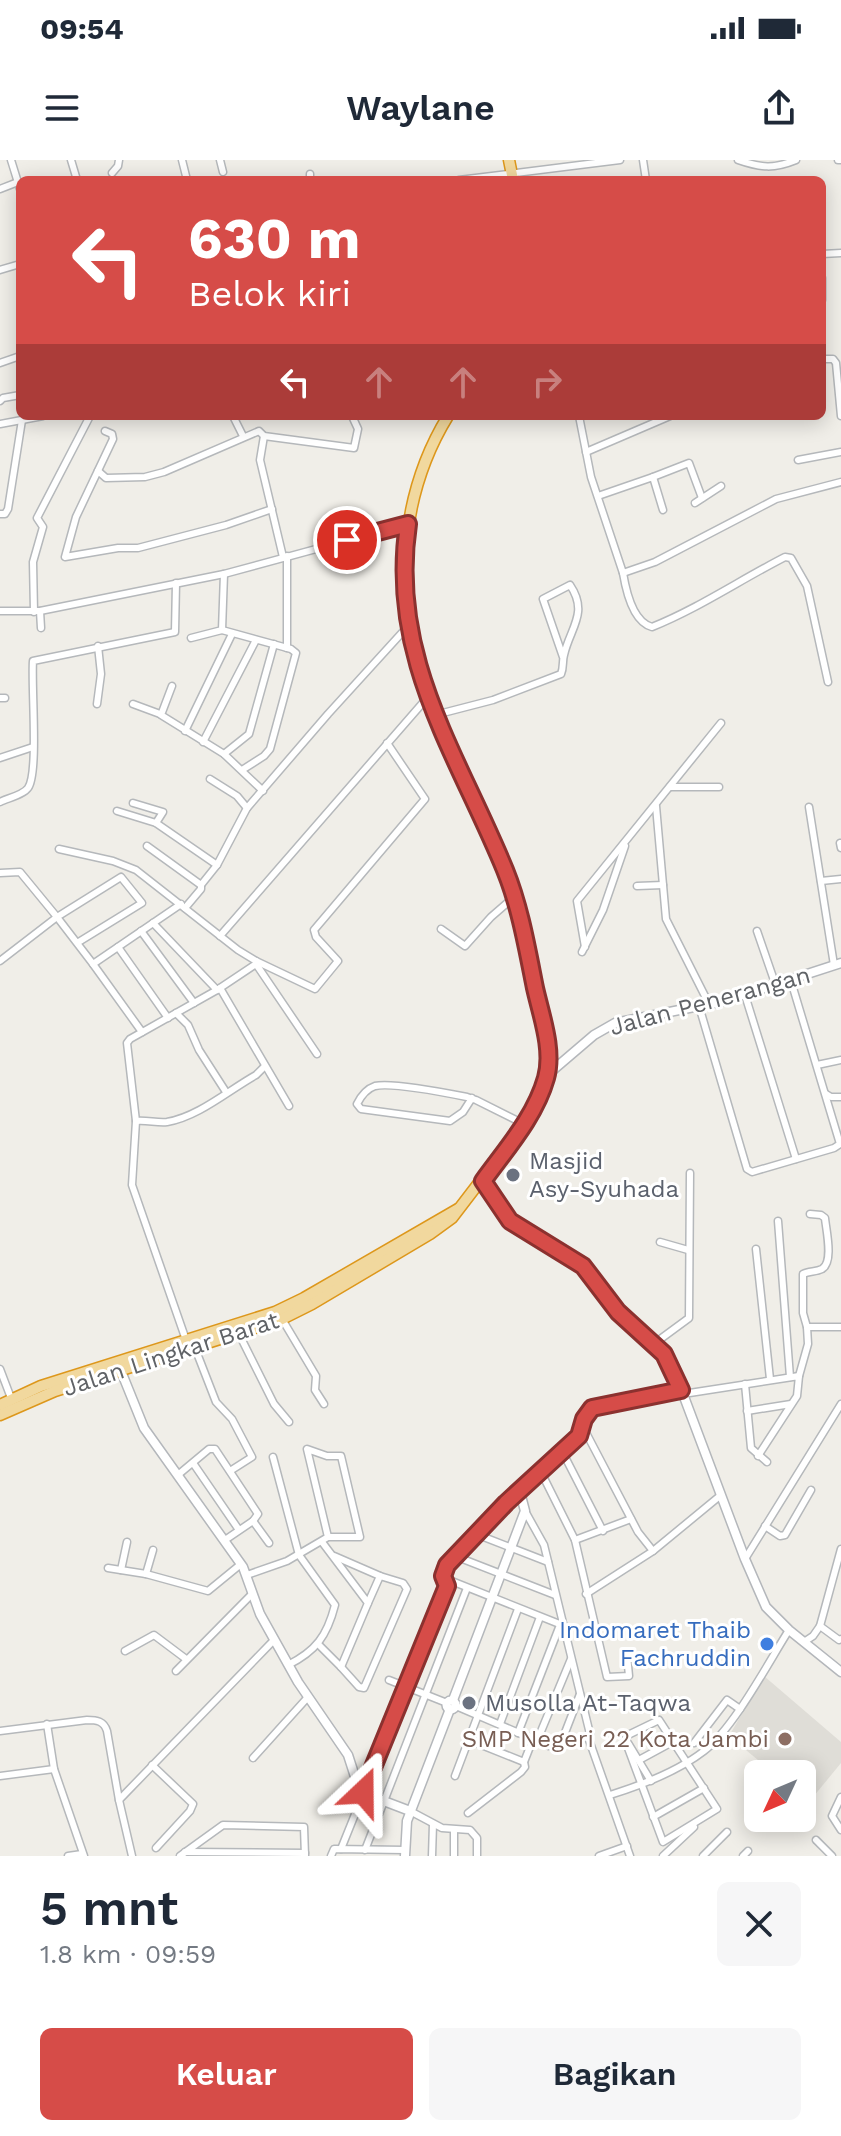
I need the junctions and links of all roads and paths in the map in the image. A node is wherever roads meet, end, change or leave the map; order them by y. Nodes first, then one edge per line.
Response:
1 (119, 160) edge
2 (220, 160) edge
3 (509, 160) edge
4 (620, 160) edge
5 (738, 160) edge
6 (796, 160) edge
7 (223, 172) dead end
8 (112, 173) dead end
9 (512, 176) edge
10 (826, 360) edge
11 (839, 379) edge
12 (841, 416) edge
13 (22, 420) joint
14 (88, 420) edge
15 (235, 420) edge
16 (354, 420) edge
17 (446, 420) edge
18 (580, 420) edge
19 (661, 420) edge
20 (0, 424) edge
21 (105, 431) dead end
22 (243, 436) junction
23 (264, 436) junction
24 (586, 452) junction
25 (841, 452) edge
26 (798, 460) dead end
27 (98, 471) junction
28 (653, 477) junction
29 (841, 482) edge
30 (721, 486) dead end
31 (598, 496) junction
32 (702, 498) junction
33 (695, 503) dead end
34 (272, 509) junction
35 (663, 510) dead end
36 (0, 514) edge
37 (408, 524) junction
38 (285, 556) junction
39 (623, 573) junction
40 (224, 574) junction
41 (176, 583) junction
42 (543, 597) junction
43 (533, 600) dead end
44 (0, 611) edge
45 (37, 611) junction
46 (409, 625) junction
47 (41, 628) dead end
48 (222, 630) junction
49 (232, 634) junction
50 (191, 638) dead end
51 (256, 640) junction
52 (274, 644) junction
53 (98, 646) junction
54 (287, 648) junction
55 (563, 657) junction
56 (828, 682) dead end
57 (172, 686) dead end
58 (427, 698) junction
59 (97, 704) dead end
60 (133, 704) dead end
61 (160, 714) junction
62 (435, 715) junction
63 (721, 723) dead end
64 (185, 731) junction
65 (203, 742) junction
66 (387, 743) junction
67 (33, 747) junction
68 (224, 754) junction
69 (0, 758) edge
70 (242, 770) junction
71 (210, 779) dead end
72 (670, 787) junction
73 (719, 787) dead end
74 (263, 791) junction
75 (0, 802) edge
76 (133, 803) dead end
77 (656, 806) junction
78 (809, 807) dead end
79 (247, 808) junction
80 (117, 811) dead end
81 (156, 823) junction
82 (626, 842) junction
83 (147, 846) dead end
84 (59, 849) dead end
85 (217, 865) junction
86 (0, 873) edge
87 (841, 879) edge
88 (821, 881) junction
89 (201, 885) junction
90 (663, 885) junction
91 (637, 886) dead end
92 (514, 897) junction
93 (183, 906) junction
94 (57, 917) junction
95 (153, 923) junction
96 (441, 929) dead end
97 (141, 931) junction
98 (757, 931) dead end
99 (220, 936) junction
100 (77, 943) junction
101 (175, 946) junction
102 (118, 947) junction
103 (159, 955) junction
104 (0, 961) edge
105 (256, 962) junction
106 (93, 964) junction
107 (837, 964) edge
108 (791, 981) junction
109 (776, 986) junction
110 (219, 989) junction
111 (745, 995) junction
112 (194, 1003) junction
113 (709, 1004) junction
114 (699, 1006) junction
115 (176, 1013) junction
116 (168, 1018) junction
117 (142, 1032) junction
118 (317, 1054) dead end
119 (841, 1060) edge
120 (817, 1065) junction
121 (265, 1066) junction
122 (546, 1076) junction
123 (226, 1092) junction
124 (825, 1093) junction
125 (841, 1097) edge
126 (472, 1098) junction
127 (289, 1106) dead end
128 (136, 1121) junction
129 (524, 1124) junction
130 (796, 1159) junction
131 (690, 1173) dead end
132 (483, 1181) junction
133 (460, 1208) junction
134 (810, 1214) dead end
135 (778, 1221) dead end
136 (660, 1242) dead end
137 (756, 1249) dead end
138 (688, 1250) junction
139 (783, 1312) junction
140 (803, 1313) junction
141 (282, 1319) junction
142 (807, 1327) junction
143 (841, 1327) edge
144 (239, 1334) junction
145 (655, 1343) junction
146 (190, 1344) junction
147 (137, 1360) junction
148 (0, 1369) edge
149 (121, 1371) junction
150 (799, 1376) junction
151 (790, 1377) junction
152 (770, 1379) junction
153 (745, 1384) junction
154 (682, 1392) junction
155 (11, 1398) junction
156 (324, 1404) dead end
157 (791, 1404) junction
158 (841, 1404) edge
159 (0, 1405) edge
160 (747, 1411) junction
161 (0, 1415) edge
162 (289, 1422) dead end
163 (583, 1427) junction
164 (562, 1451) junction
165 (758, 1456) junction
166 (273, 1457) dead end
167 (767, 1462) dead end
168 (193, 1463) junction
169 (230, 1471) junction
170 (541, 1472) junction
171 (179, 1474) junction
172 (811, 1490) dead end
173 (520, 1492) junction
174 (721, 1495) junction
175 (525, 1511) junction
176 (631, 1519) junction
177 (253, 1521) junction
178 (765, 1526) junction
179 (239, 1530) junction
180 (603, 1531) junction
181 (476, 1534) junction
182 (225, 1540) junction
183 (325, 1540) junction
184 (575, 1540) junction
185 (127, 1542) dead end
186 (269, 1543) dead end
187 (512, 1549) junction
188 (841, 1549) edge
189 (153, 1550) dead end
190 (653, 1551) junction
191 (299, 1555) junction
192 (333, 1555) junction
193 (455, 1556) junction
194 (745, 1559) junction
195 (548, 1562) junction
196 (841, 1562) edge
197 (241, 1564) junction
198 (108, 1568) dead end
199 (121, 1570) junction
200 (838, 1573) edge
201 (146, 1574) junction
202 (501, 1574) junction
203 (247, 1575) junction
204 (380, 1576) junction
205 (444, 1578) junction
206 (467, 1588) junction
207 (252, 1594) junction
208 (586, 1594) junction
209 (555, 1595) junction
210 (492, 1599) junction
211 (368, 1603) junction
212 (518, 1609) junction
213 (540, 1617) junction
214 (561, 1625) junction
215 (820, 1626) junction
216 (789, 1630) junction
217 (841, 1639) edge
218 (274, 1640) junction
219 (804, 1642) junction
220 (318, 1644) junction
221 (125, 1651) dead end
222 (627, 1655) dead end
223 (186, 1659) junction
224 (571, 1659) junction
225 (288, 1665) junction
226 (341, 1667) junction
227 (176, 1671) dead end
228 (841, 1672) edge
229 (389, 1680) dead end
230 (406, 1687) junction
231 (580, 1693) junction
232 (425, 1694) junction
233 (308, 1697) junction
234 (451, 1705) junction
235 (740, 1709) junction
236 (478, 1715) junction
237 (47, 1724) junction
238 (500, 1724) junction
239 (0, 1731) edge
240 (518, 1733) junction
241 (588, 1737) junction
242 (625, 1738) junction
243 (469, 1740) junction
244 (535, 1740) junction
245 (674, 1741) junction
246 (561, 1743) junction
247 (700, 1754) junction
248 (253, 1758) dead end
249 (639, 1760) junction
250 (687, 1761) junction
251 (524, 1762) junction
252 (152, 1765) junction
253 (54, 1769) junction
254 (0, 1776) edge
255 (455, 1776) dead end
256 (651, 1781) junction
257 (640, 1786) junction
258 (704, 1788) junction
259 (363, 1792) junction
260 (610, 1795) junction
261 (841, 1797) edge
262 (119, 1800) junction
263 (384, 1800) junction
264 (410, 1811) junction
265 (468, 1813) dead end
266 (653, 1817) junction
267 (702, 1819) junction
268 (433, 1824) junction
269 (454, 1830) junction
270 (841, 1830) edge
271 (727, 1832) dead end
272 (816, 1840) dead end
273 (627, 1846) junction
274 (156, 1848) dead end
275 (341, 1849) junction
276 (365, 1850) junction
277 (354, 1852) edge
278 (376, 1853) edge
279 (405, 1853) edge
280 (182, 1854) edge
281 (83, 1855) edge
282 (305, 1855) edge
283 (68, 1856) edge
284 (132, 1856) edge
285 (331, 1856) edge
286 (432, 1856) edge
287 (454, 1856) edge
288 (477, 1856) edge
289 (599, 1856) edge
290 (630, 1856) edge
291 (663, 1856) edge
292 (703, 1856) edge
293 (832, 1856) edge

1 - 8 street
2 - 7 street
3 - 9 highway
4 - 9 street
5 - 6 street
10 - 11 street
11 - 12 street
13 - 20 street
13 - 36 street
14 - 45 street
15 - 22 street
16 - 23 street
17 - 37 highway, Jalan Lingkar Barat
18 - 24 street
19 - 24 street
21 - 27 street
22 - 23 street
22 - 27 street
23 - 34 street
24 - 31 street
25 - 26 street
27 - 34 street
28 - 31 street
28 - 32 street
28 - 35 street
29 - 39 street
30 - 32 street
31 - 39 street
32 - 33 street
34 - 38 street
37 - 38 street
37 - 46 highway, Jalan Lingkar Barat
38 - 40 street
38 - 54 street
39 - 56 street
40 - 41 street
40 - 48 street
41 - 45 street
41 - 53 street
42 - 43 street
42 - 55 street
42 - 55 street
44 - 45 street
45 - 47 street
46 - 58 highway, Jalan Lingkar Barat
46 - 74 street
48 - 49 street
48 - 50 street
49 - 51 street
49 - 64 street
51 - 52 street
51 - 65 street
52 - 54 street
52 - 68 street
53 - 59 street
53 - 67 street
54 - 70 street
55 - 62 street
57 - 61 street
58 - 62 highway, Jalan Lingkar Barat
58 - 66 street
60 - 61 street
61 - 64 street
62 - 92 highway, Jalan Lingkar Barat
63 - 72 street
64 - 65 street
65 - 68 street
66 - 99 street
66 - 105 street
67 - 69 street
67 - 75 street
68 - 70 street
70 - 74 street
71 - 79 street
72 - 73 street
72 - 77 street
74 - 79 street
76 - 81 street
77 - 82 street
77 - 90 street
78 - 88 street
79 - 85 street
80 - 81 street
81 - 85 street
82 - 82 street
83 - 89 street
84 - 93 street
85 - 89 street
86 - 94 street
87 - 88 street
88 - 107 street
89 - 93 street
90 - 91 street
90 - 113 street
92 - 96 street
92 - 122 highway, Jalan Lingkar Barat
93 - 95 street
93 - 99 street
94 - 100 street
94 - 100 street
94 - 104 street
95 - 97 street
95 - 101 street
97 - 102 street
97 - 103 street
98 - 109 street
99 - 105 street
100 - 106 street
101 - 103 street
101 - 110 street
102 - 106 street
102 - 116 street
103 - 112 street
105 - 110 street
105 - 118 street
106 - 117 street
107 - 108 street, Jalan Penerangan
108 - 109 street, Jalan Penerangan
108 - 120 street
109 - 111 street, Jalan Penerangan
110 - 112 street
110 - 121 street
111 - 113 street, Jalan Penerangan
111 - 130 street
112 - 115 street
113 - 114 street, Jalan Penerangan
114 - 122 street, Jalan Penerangan
114 - 130 street
115 - 116 street
115 - 123 street
116 - 117 street
117 - 128 street
119 - 120 street
120 - 124 street
121 - 123 street
121 - 127 street
122 - 129 highway, Jalan Lingkar Barat
123 - 128 street
124 - 125 street
124 - 130 street
126 - 126 street
126 - 129 street
128 - 146 street
129 - 132 highway, Jalan Lingkar Barat
131 - 138 street
132 - 133 highway, Jalan Lingkar Barat
132 - 145 street
133 - 141 highway, Jalan Lingkar Barat
133 - 146 highway, Jalan Lingkar Barat
134 - 140 street
135 - 139 street
136 - 138 street
137 - 152 street
138 - 145 street
139 - 140 street
139 - 151 street
140 - 142 street
141 - 144 highway, Jalan Lingkar Barat
141 - 156 street
142 - 143 street
142 - 150 street
144 - 146 highway, Jalan Lingkar Barat
144 - 162 street
145 - 154 street
146 - 147 highway, Jalan Lingkar Barat
146 - 169 street
147 - 149 highway, Jalan Lingkar Barat
147 - 155 highway, Jalan Lingkar Barat
148 - 155 street
149 - 161 highway, Jalan Lingkar Barat
149 - 171 street
150 - 151 street
150 - 157 street
151 - 152 street
152 - 153 street
153 - 154 street
153 - 160 street
154 - 163 street
154 - 174 street
155 - 159 highway, Jalan Lingkar Barat
157 - 160 street
157 - 165 street
158 - 178 street
160 - 165 street
163 - 164 street
163 - 176 street
164 - 170 street
164 - 180 street
165 - 167 street
166 - 191 street
168 - 169 street
168 - 171 street
168 - 179 street
169 - 177 street
170 - 173 street
170 - 184 street
171 - 182 street
172 - 178 street
173 - 175 street
173 - 181 street
174 - 190 street
174 - 194 street
175 - 187 street
175 - 195 street
176 - 180 street
176 - 190 street
177 - 179 street
177 - 186 street
178 - 194 street
179 - 182 street
180 - 184 street
181 - 187 street
181 - 193 street
182 - 197 street
183 - 183 street
183 - 191 street
183 - 192 street
184 - 208 street
185 - 199 street
187 - 195 street
187 - 202 street
188 - 200 street
189 - 201 street
190 - 208 street
191 - 203 street
191 - 220 street
192 - 204 street
192 - 211 street
193 - 202 street
193 - 205 street
194 - 216 street
195 - 209 street
196 - 200 street
197 - 201 street
197 - 203 street
198 - 199 street
199 - 201 street
200 - 215 street
202 - 209 street
202 - 210 street
203 - 207 street
204 - 211 street
204 - 226 street
205 - 206 street
205 - 230 street
206 - 210 street
206 - 232 street
207 - 218 street
207 - 223 street
208 - 222 street
209 - 214 street
210 - 212 street
210 - 234 street
211 - 226 street
212 - 213 street
212 - 236 street
213 - 214 street
213 - 238 street
214 - 224 street
214 - 240 street
215 - 217 street
215 - 219 street
216 - 219 street
216 - 235 street
218 - 225 street
218 - 252 street
219 - 228 street
220 - 225 street
220 - 226 street
221 - 223 street
223 - 227 street
224 - 231 street
224 - 244 street
225 - 233 street
229 - 230 street
230 - 232 street
230 - 259 street
231 - 241 street
231 - 246 street
232 - 234 street
232 - 263 street
233 - 248 street
233 - 259 street
234 - 236 street
234 - 264 street
235 - 247 street
235 - 247 street
236 - 238 street
236 - 243 street
237 - 239 street
237 - 253 street
237 - 262 street
238 - 240 street
240 - 244 street
241 - 246 street
241 - 260 street
242 - 245 street
242 - 249 street
242 - 257 street
243 - 251 street
243 - 255 street
244 - 246 street
244 - 251 street
245 - 249 street
245 - 250 street
247 - 250 street
249 - 256 street
250 - 256 street
250 - 258 street
251 - 265 street
252 - 262 street
252 - 274 street
253 - 254 street
253 - 281 street
256 - 257 street
257 - 260 street
257 - 266 street
258 - 266 street
258 - 267 street
259 - 263 street
259 - 275 street
260 - 273 street
261 - 270 street
262 - 284 street
263 - 264 street
263 - 276 street
264 - 268 street
264 - 279 street
266 - 267 street
267 - 291 street
268 - 269 street
268 - 286 street
269 - 287 street
269 - 288 street
271 - 292 street
272 - 293 street
273 - 289 street
273 - 290 street
275 - 277 street
275 - 285 street
276 - 277 street
276 - 278 street
278 - 279 street
280 - 282 street
280 - 282 street
281 - 283 street

